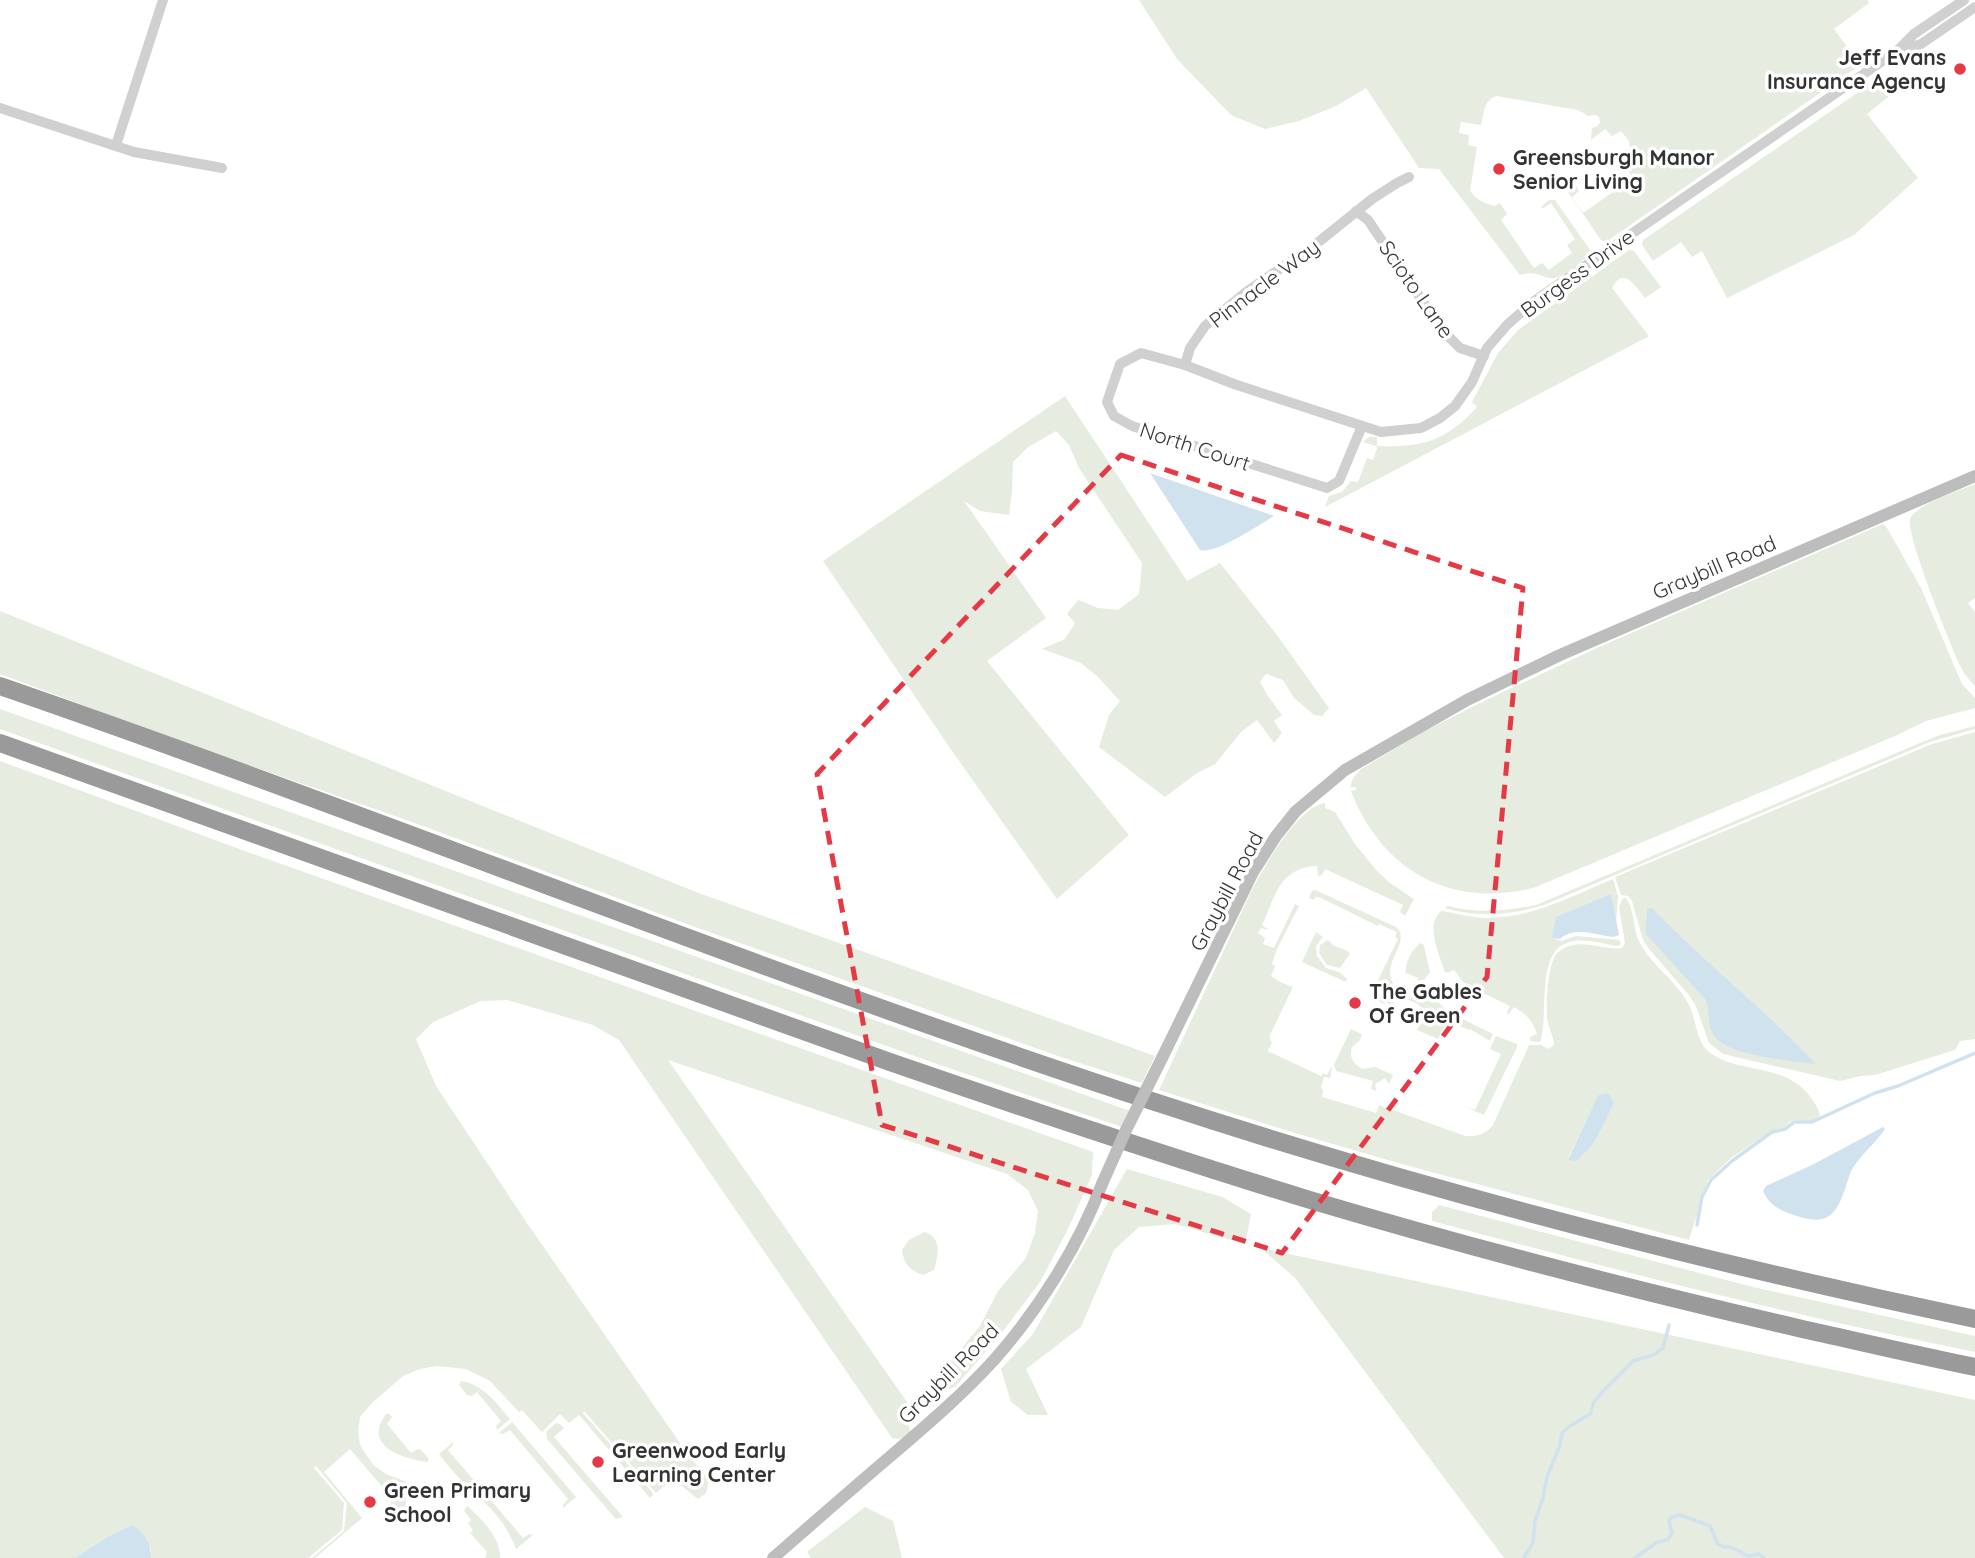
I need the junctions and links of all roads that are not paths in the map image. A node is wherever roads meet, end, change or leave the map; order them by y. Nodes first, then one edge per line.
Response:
1 (163, 0) edge
2 (1964, 0) edge
3 (1975, 7) edge
4 (1897, 51) junction
5 (0, 108) edge
6 (116, 145) junction
7 (222, 167) dead end
8 (1409, 177) dead end
9 (1356, 211) junction
10 (1484, 356) junction
11 (1185, 365) junction
12 (1363, 426) junction
13 (1975, 476) edge
14 (0, 686) edge
15 (0, 743) edge
16 (1975, 1320) edge
17 (1975, 1367) edge
18 (773, 1558) edge

1 - 6 street
2 - 4 street, Burgess Drive
3 - 4 street, Burgess Drive
4 - 10 street, Burgess Drive
5 - 6 street
6 - 7 street
8 - 9 street, Pinnacle Way
9 - 10 street, Scioto Lane
9 - 11 street, Pinnacle Way
10 - 12 street, Burgess Drive
11 - 12 street, Burgess Drive
11 - 12 street, North Court
13 - 18 street, Graybill Road, bridge
14 - 16 highway
15 - 17 highway

